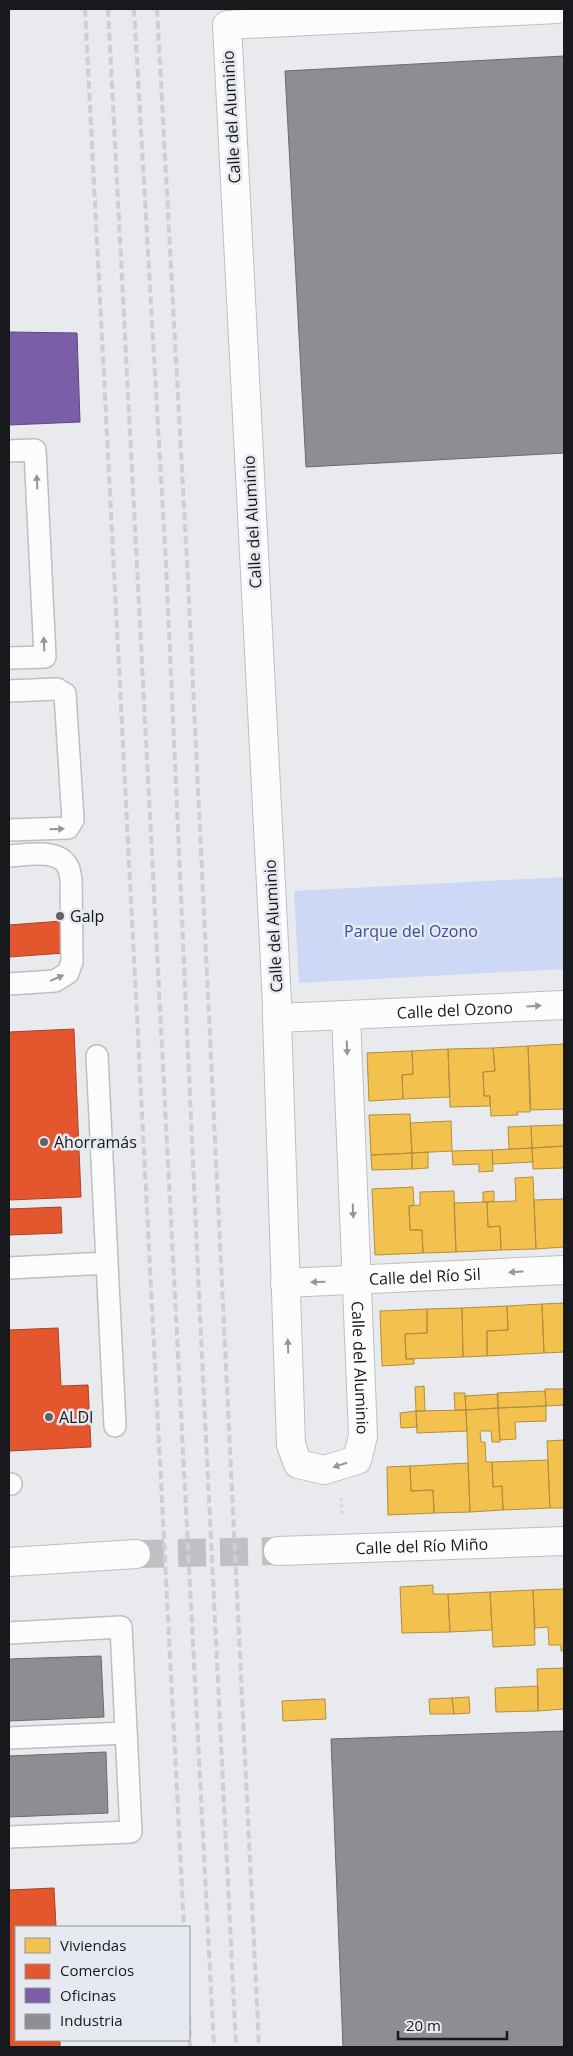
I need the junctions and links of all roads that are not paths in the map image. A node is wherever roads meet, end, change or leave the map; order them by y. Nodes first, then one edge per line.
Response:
1 (557, 9) edge
2 (9, 451) edge
3 (9, 658) edge
4 (9, 691) edge
5 (9, 830) edge
6 (9, 856) edge
7 (9, 984) edge
8 (564, 1005) edge
9 (346, 1016) junction
10 (277, 1018) junction
11 (97, 1056) dead end
12 (107, 1263) junction
13 (9, 1268) edge
14 (564, 1270) edge
15 (356, 1280) junction
16 (285, 1283) junction
17 (115, 1426) dead end
18 (564, 1541) edge
19 (278, 1551) tunnel mouth
20 (136, 1554) tunnel mouth
21 (9, 1562) edge
22 (9, 1633) edge
23 (126, 1733) junction
24 (9, 1738) edge
25 (9, 1836) edge

1 - 10 street, Calle del Aluminio
3 -> 2 lane
5 -> 4 lane
7 -> 6 lane
9 -> 8 street, Calle del Ozono
9 - 10 street
9 -> 15 street, Calle del Aluminio
10 - 16 street, Calle del Aluminio
11 - 12 lane
12 - 13 lane
12 - 17 lane
14 -> 15 street, Calle del Río Sil
15 -> 16 street, Calle del Río Sil
15 -> 16 street, Calle del Aluminio
18 - 19 street, Calle del Río Miño
20 - 21 street
22 - 23 lane
23 - 24 lane
23 - 25 lane

